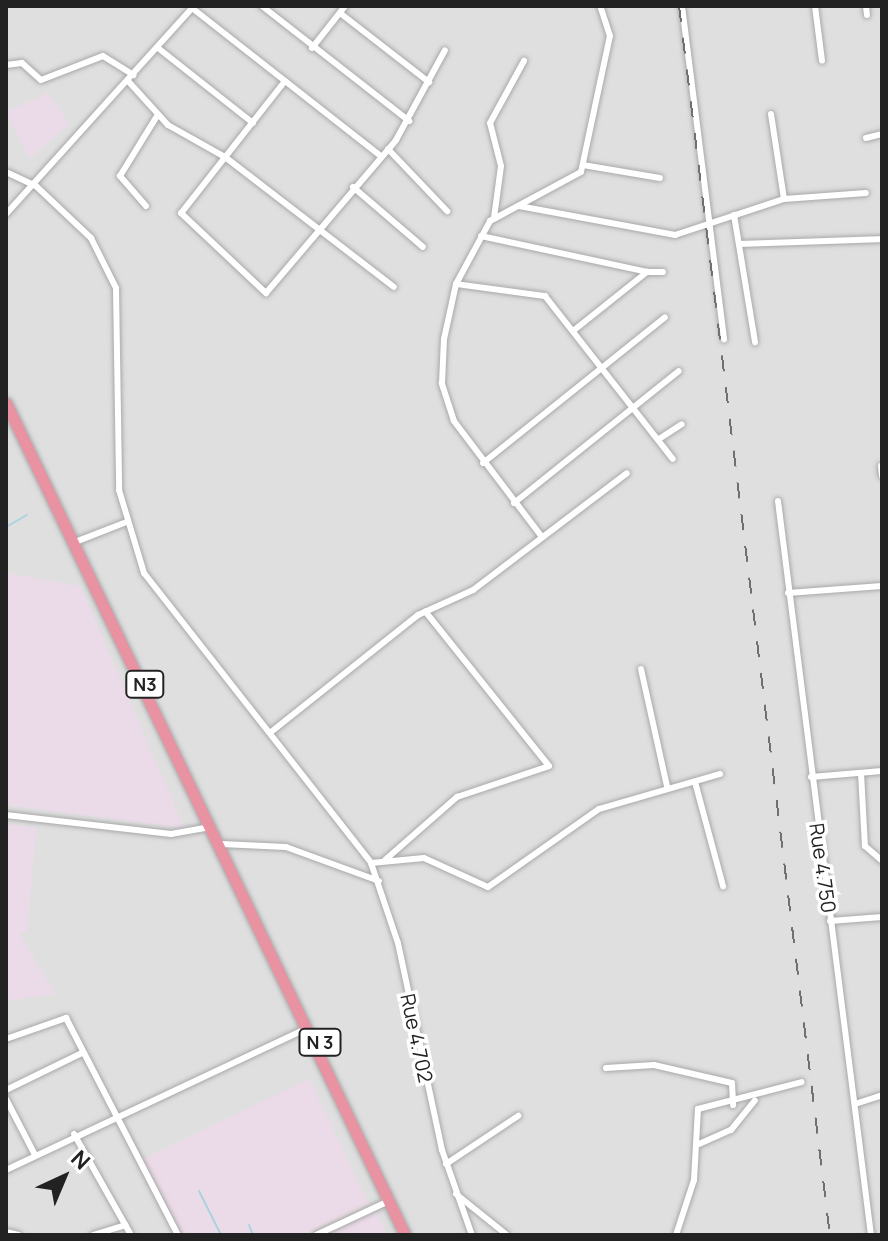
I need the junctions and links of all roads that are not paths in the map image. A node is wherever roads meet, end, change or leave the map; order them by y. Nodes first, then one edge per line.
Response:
1 (262, 6) edge
2 (345, 6) edge
3 (600, 6) edge
4 (682, 6) edge
5 (815, 6) edge
6 (866, 6) edge
7 (193, 7) edge
8 (340, 13) junction
9 (867, 15) dead end
10 (158, 48) junction
11 (312, 48) junction
12 (445, 50) dead end
13 (524, 61) dead end
14 (822, 61) dead end
15 (6, 65) edge
16 (131, 79) junction
17 (285, 81) junction
18 (429, 82) junction
19 (771, 114) dead end
20 (157, 116) junction
21 (409, 121) junction
22 (253, 123) junction
23 (882, 134) edge
24 (866, 138) dead end
25 (388, 149) junction
26 (381, 156) junction
27 (225, 157) junction
28 (583, 165) junction
29 (6, 172) edge
30 (660, 178) dead end
31 (36, 186) junction
32 (353, 187) junction
33 (866, 193) dead end
34 (784, 199) junction
35 (146, 206) dead end
36 (519, 206) junction
37 (447, 211) dead end
38 (6, 214) edge
39 (734, 215) junction
40 (494, 218) junction
41 (711, 223) junction
42 (317, 229) junction
43 (481, 236) junction
44 (882, 239) edge
45 (742, 244) junction
46 (423, 247) dead end
47 (647, 272) junction
48 (663, 272) dead end
49 (456, 284) junction
50 (394, 287) dead end
51 (665, 317) dead end
52 (573, 331) junction
53 (724, 339) dead end
54 (755, 342) dead end
55 (599, 369) junction
56 (679, 371) dead end
57 (6, 403) edge
58 (633, 409) junction
59 (682, 424) dead end
60 (659, 439) junction
61 (673, 459) dead end
62 (483, 463) junction
63 (881, 466) edge
64 (627, 473) dead end
65 (882, 476) edge
66 (778, 501) dead end
67 (514, 503) junction
68 (124, 523) junction
69 (542, 537) junction
70 (75, 542) junction
71 (882, 586) edge
72 (788, 593) junction
73 (425, 611) junction
74 (641, 669) dead end
75 (271, 732) junction
76 (882, 771) edge
77 (861, 773) junction
78 (720, 774) dead end
79 (811, 777) junction
80 (695, 782) junction
81 (667, 786) junction
82 (6, 815) edge
83 (213, 827) junction
84 (224, 848) junction
85 (385, 860) junction
86 (882, 861) edge
87 (371, 863) junction
88 (379, 881) junction
89 (723, 886) dead end
90 (882, 917) edge
91 (830, 921) junction
92 (307, 1029) junction
93 (6, 1039) edge
94 (82, 1053) junction
95 (606, 1068) dead end
96 (333, 1075) junction
97 (802, 1082) dead end
98 (6, 1090) edge
99 (882, 1095) edge
100 (6, 1099) edge
101 (755, 1100) junction
102 (855, 1104) junction
103 (733, 1105) junction
104 (116, 1115) junction
105 (518, 1116) dead end
106 (74, 1134) junction
107 (699, 1144) junction
108 (35, 1155) junction
109 (446, 1164) junction
110 (6, 1170) edge
111 (456, 1194) junction
112 (389, 1201) junction
113 (126, 1225) junction
114 (6, 1232) edge
115 (19, 1235) edge
116 (93, 1235) edge
117 (131, 1235) edge
118 (178, 1235) edge
119 (316, 1235) edge
120 (405, 1235) edge
121 (413, 1235) edge
122 (472, 1235) edge
123 (507, 1235) edge
124 (676, 1235) edge
125 (871, 1235) edge

1 - 11 street
2 - 8 street
3 - 28 street
4 - 41 street
5 - 14 street
6 - 9 street
7 - 10 street
7 - 17 street
8 - 11 street
8 - 18 street
10 - 16 street
10 - 22 street
11 - 21 street
12 - 18 street
13 - 40 street
15 - 16 street
16 - 20 street
16 - 31 street
17 - 22 street
17 - 26 street
18 - 21 street
19 - 34 street
20 - 27 street
20 - 35 street
21 - 25 street
22 - 27 street
23 - 24 street
25 - 26 street
25 - 37 street
26 - 32 street
27 - 42 street
27 - 42 street
28 - 30 street
28 - 36 street
29 - 31 street
31 - 38 street
31 - 68 street
32 - 42 street
32 - 46 street
33 - 34 street
34 - 39 street
36 - 40 street
36 - 41 street
39 - 41 street
39 - 45 street
40 - 43 street
41 - 53 street
42 - 50 street
43 - 47 street
43 - 49 street
44 - 45 street
45 - 54 street
47 - 48 street
47 - 52 street
49 - 52 street
49 - 62 street
51 - 55 street
52 - 55 street
55 - 58 street
55 - 62 street
56 - 58 street
57 - 70 highway
58 - 60 street
58 - 67 street
59 - 60 street
60 - 61 street
62 - 67 street
63 - 65 street
64 - 69 street
66 - 72 street, Rue 4.750
67 - 69 street
68 - 70 street
68 - 75 street, Rue 4.702
69 - 73 street
70 - 83 highway, N3
71 - 72 street
72 - 79 street, Rue 4.750
73 - 75 street
73 - 85 street
74 - 81 street
75 - 87 street, Rue 4.702
76 - 77 street
77 - 79 street
77 - 86 street
78 - 80 street
79 - 91 street, Rue 4.750
80 - 81 street
80 - 89 street
81 - 85 street
82 - 83 street
83 - 84 highway, N 3
84 - 88 street
84 - 92 highway, N 3
84 - 96 highway, N 3
85 - 87 street
87 - 88 street, Rue 4.702
88 - 109 street, Rue 4.702
90 - 91 street
91 - 102 street, Rue 4.750
92 - 96 highway, N 3
92 - 104 street
93 - 94 street
94 - 98 street
94 - 104 street
95 - 103 street
96 - 112 highway, N 3
96 - 121 highway, N 3
97 - 101 street
99 - 102 street
100 - 108 street
101 - 103 street
101 - 107 street
102 - 125 street, Rue 4.750
103 - 107 street
104 - 106 street
104 - 118 street
105 - 109 street
106 - 108 street
106 - 113 street
107 - 124 street
108 - 110 street
109 - 111 street, Rue 4.702
111 - 122 street, Rue 4.702
111 - 123 street
112 - 119 street
112 - 120 highway, N 3
113 - 116 street
113 - 117 street
114 - 115 street

